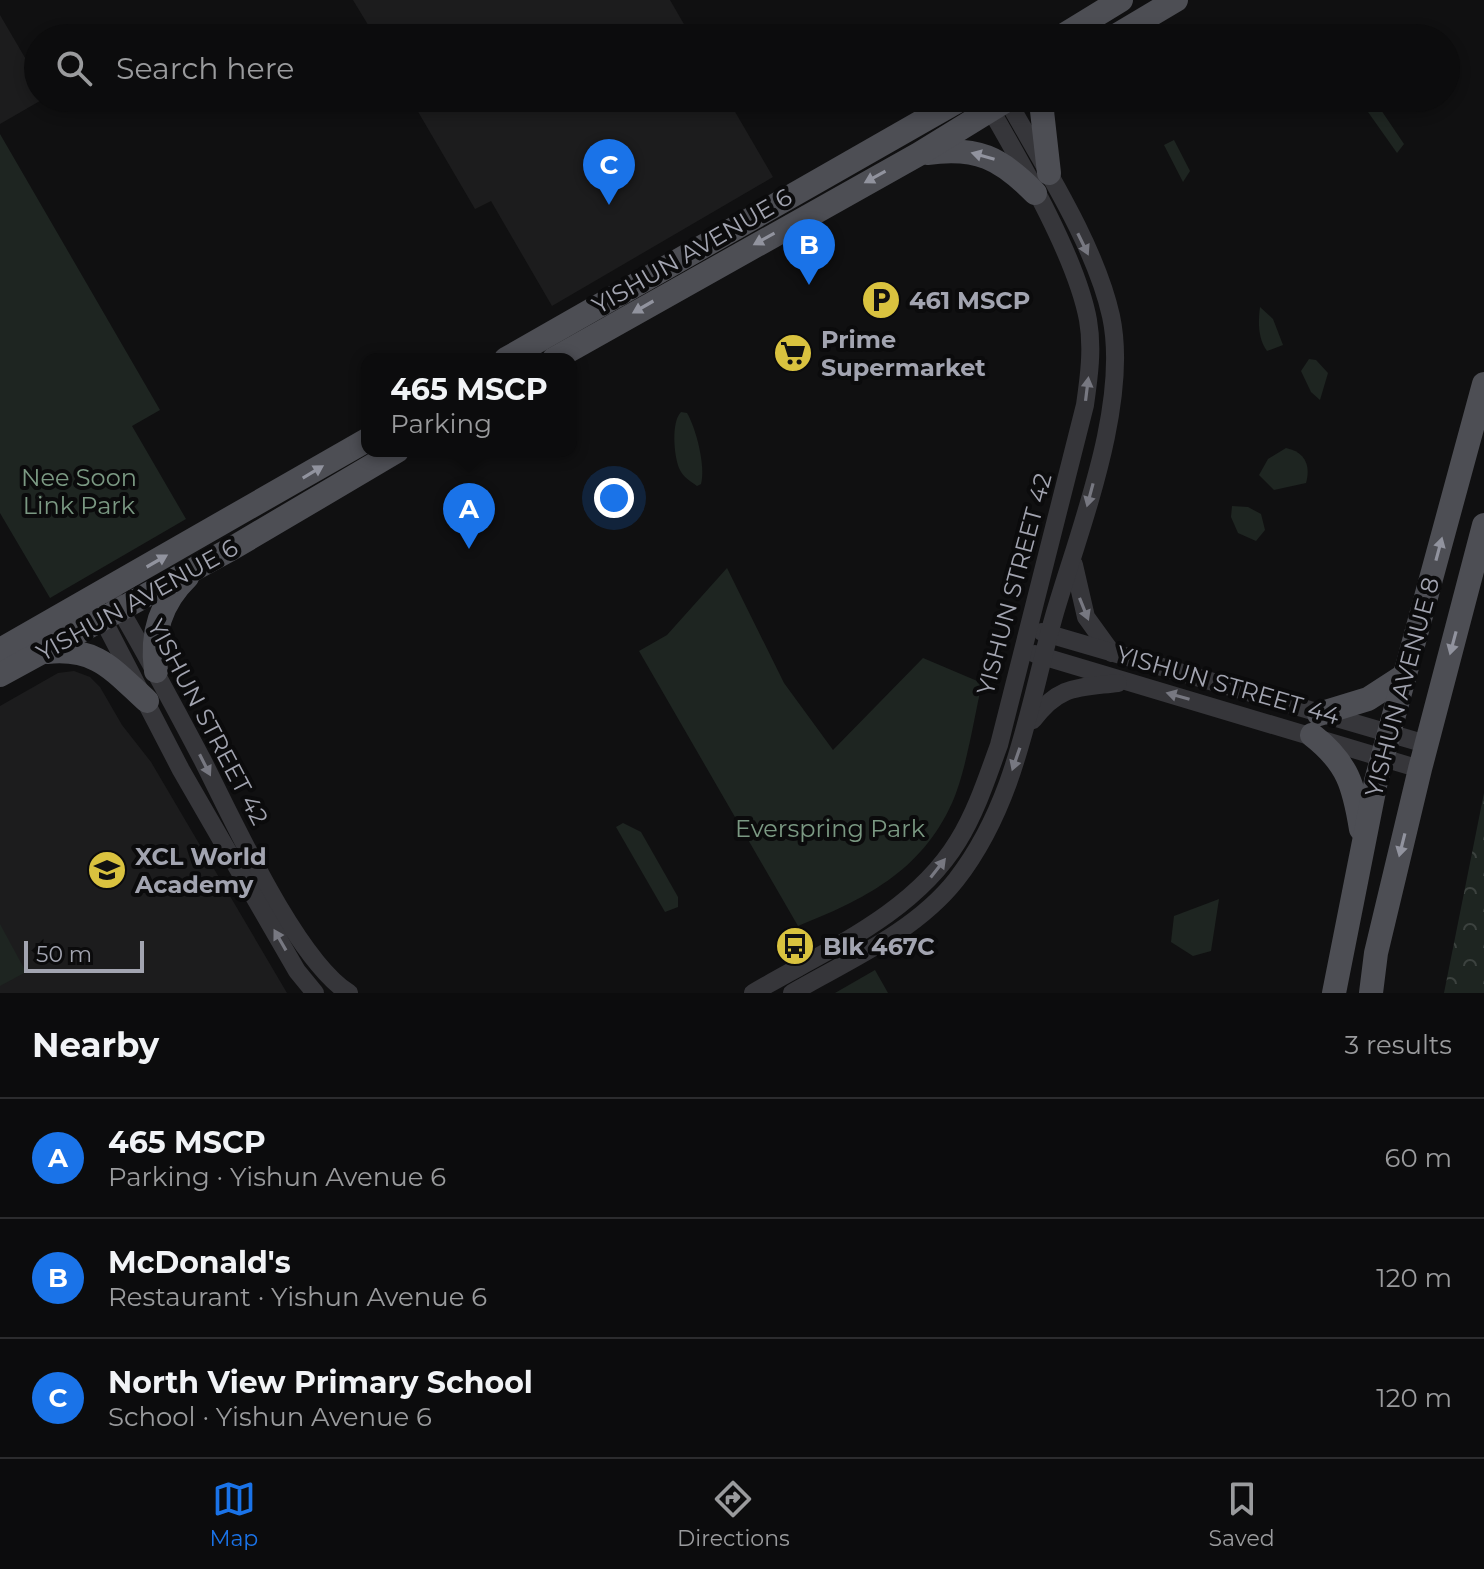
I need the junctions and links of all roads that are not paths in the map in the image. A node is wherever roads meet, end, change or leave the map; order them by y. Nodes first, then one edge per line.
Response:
1 (1121, 0) edge
2 (1176, 0) edge
3 (1082, 24) edge
4 (1136, 24) edge
5 (938, 112) edge
6 (983, 112) edge
7 (1006, 112) edge
8 (1042, 112) edge
9 (919, 154) junction
10 (1042, 183) junction
11 (517, 353) edge
12 (565, 353) edge
13 (1484, 384) edge
14 (361, 444) edge
15 (387, 457) edge
16 (319, 498) junction
17 (258, 504) junction
18 (1484, 525) edge
19 (1072, 558) junction
20 (201, 564) junction
21 (106, 604) junction
22 (1028, 627) junction
23 (1050, 635) junction
24 (0, 650) edge
25 (1021, 650) junction
26 (40, 653) junction
27 (1112, 653) junction
28 (1045, 657) junction
29 (156, 671) junction
30 (0, 675) edge
31 (1405, 675) junction
32 (1129, 682) junction
33 (147, 701) junction
34 (1315, 725) junction
35 (1028, 727) junction
36 (1386, 744) junction
37 (1426, 744) junction
38 (1420, 769) junction
39 (1363, 843) junction
40 (315, 993) edge
41 (349, 993) edge
42 (753, 993) edge
43 (792, 993) edge
44 (1334, 993) edge
45 (1371, 993) edge

1 - 3 main road
2 - 4 main road
5 - 11 main road, YISHUN AVENUE 6
6 - 9 main road, YISHUN AVENUE 6
7 - 10 street, YISHUN STREET 42
8 - 10 main road
10 -> 9 main road
9 -> 12 main road, YISHUN AVENUE 6
10 -> 19 street, YISHUN STREET 42
22 -> 10 street, YISHUN STREET 42
31 -> 13 main road, YISHUN AVENUE 8
17 -> 14 main road, YISHUN AVENUE 6
15 - 16 main road, YISHUN AVENUE 6
16 - 17 main road
16 - 20 main road, YISHUN AVENUE 6
21 -> 17 main road, YISHUN AVENUE 6
18 -> 37 main road, YISHUN AVENUE 8
19 - 23 street, YISHUN STREET 42
19 -> 27 street
20 - 21 main road, YISHUN AVENUE 6
20 - 29 main road
21 - 24 main road, YISHUN AVENUE 6
21 - 26 main road, YISHUN AVENUE 6
21 - 29 street, YISHUN STREET 42
21 - 33 street, YISHUN STREET 42
22 - 23 street, YISHUN STREET 44
22 - 25 street, YISHUN STREET 42
23 - 27 street, YISHUN STREET 44
23 - 28 street, YISHUN STREET 42
25 - 28 street, YISHUN STREET 44
42 -> 25 street, YISHUN STREET 42
26 - 30 main road, YISHUN AVENUE 6
26 - 33 main road
27 - 34 street, YISHUN STREET 44
28 - 32 street, YISHUN STREET 44
28 - 35 street, YISHUN STREET 42
29 -> 41 street, YISHUN STREET 42
31 - 34 main road
31 - 36 main road, YISHUN AVENUE 8
34 -> 32 street, YISHUN STREET 44
32 - 35 street
40 -> 33 street, YISHUN STREET 42
34 - 36 street, YISHUN STREET 44
34 - 39 main road
35 -> 43 street, YISHUN STREET 42
36 - 37 street, YISHUN STREET 44
36 - 38 street, YISHUN STREET 44
36 - 39 main road, YISHUN AVENUE 8
37 - 38 main road, YISHUN AVENUE 8
38 -> 45 main road, YISHUN AVENUE 8
39 - 44 main road, YISHUN AVENUE 8

